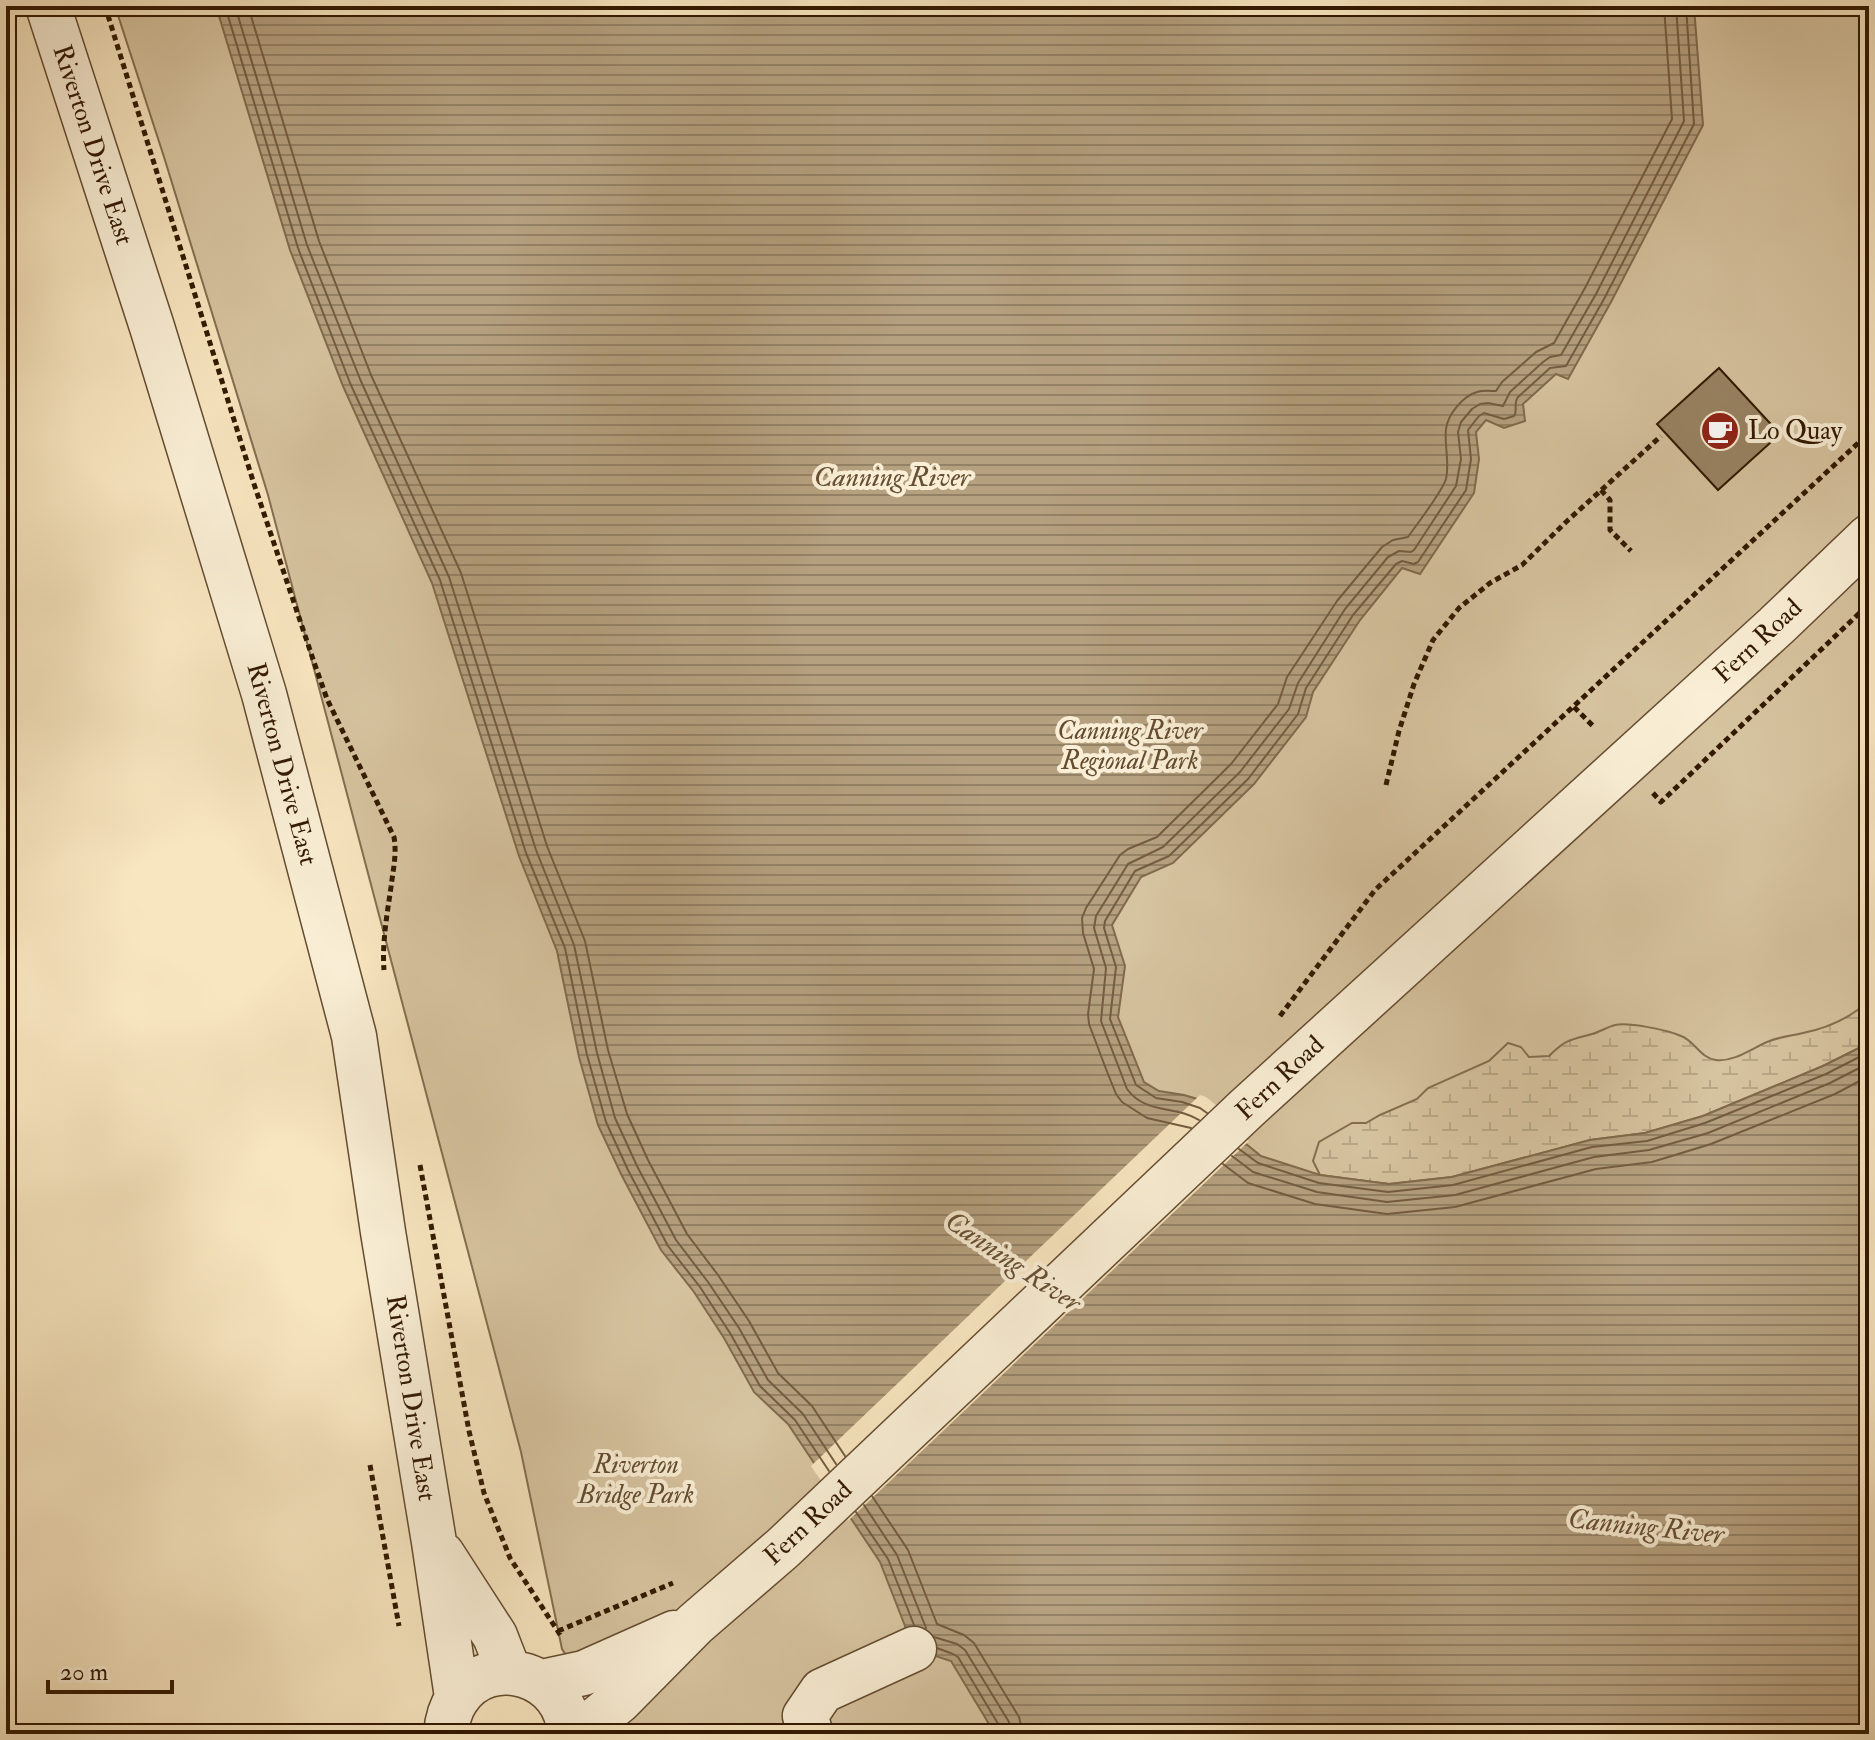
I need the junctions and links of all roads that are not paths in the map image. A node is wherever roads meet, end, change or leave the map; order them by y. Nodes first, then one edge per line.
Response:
1 (48, 6) edge
2 (1869, 537) edge
3 (434, 1542) junction
4 (695, 1624) junction
5 (914, 1649) dead end
6 (526, 1677) junction
7 (448, 1724) edge
8 (569, 1734) edge
9 (578, 1734) edge
10 (811, 1734) edge

1 - 3 street, Riverton Drive East
2 - 4 street, Fern Road
3 - 6 street, Riverton Drive East
3 - 7 street, Riverton Drive East
4 - 6 street, Fern Road
4 - 9 street, Fern Road
5 - 10 street
6 - 7 street, Riverton Drive East
6 - 8 street, Riverton Drive East

